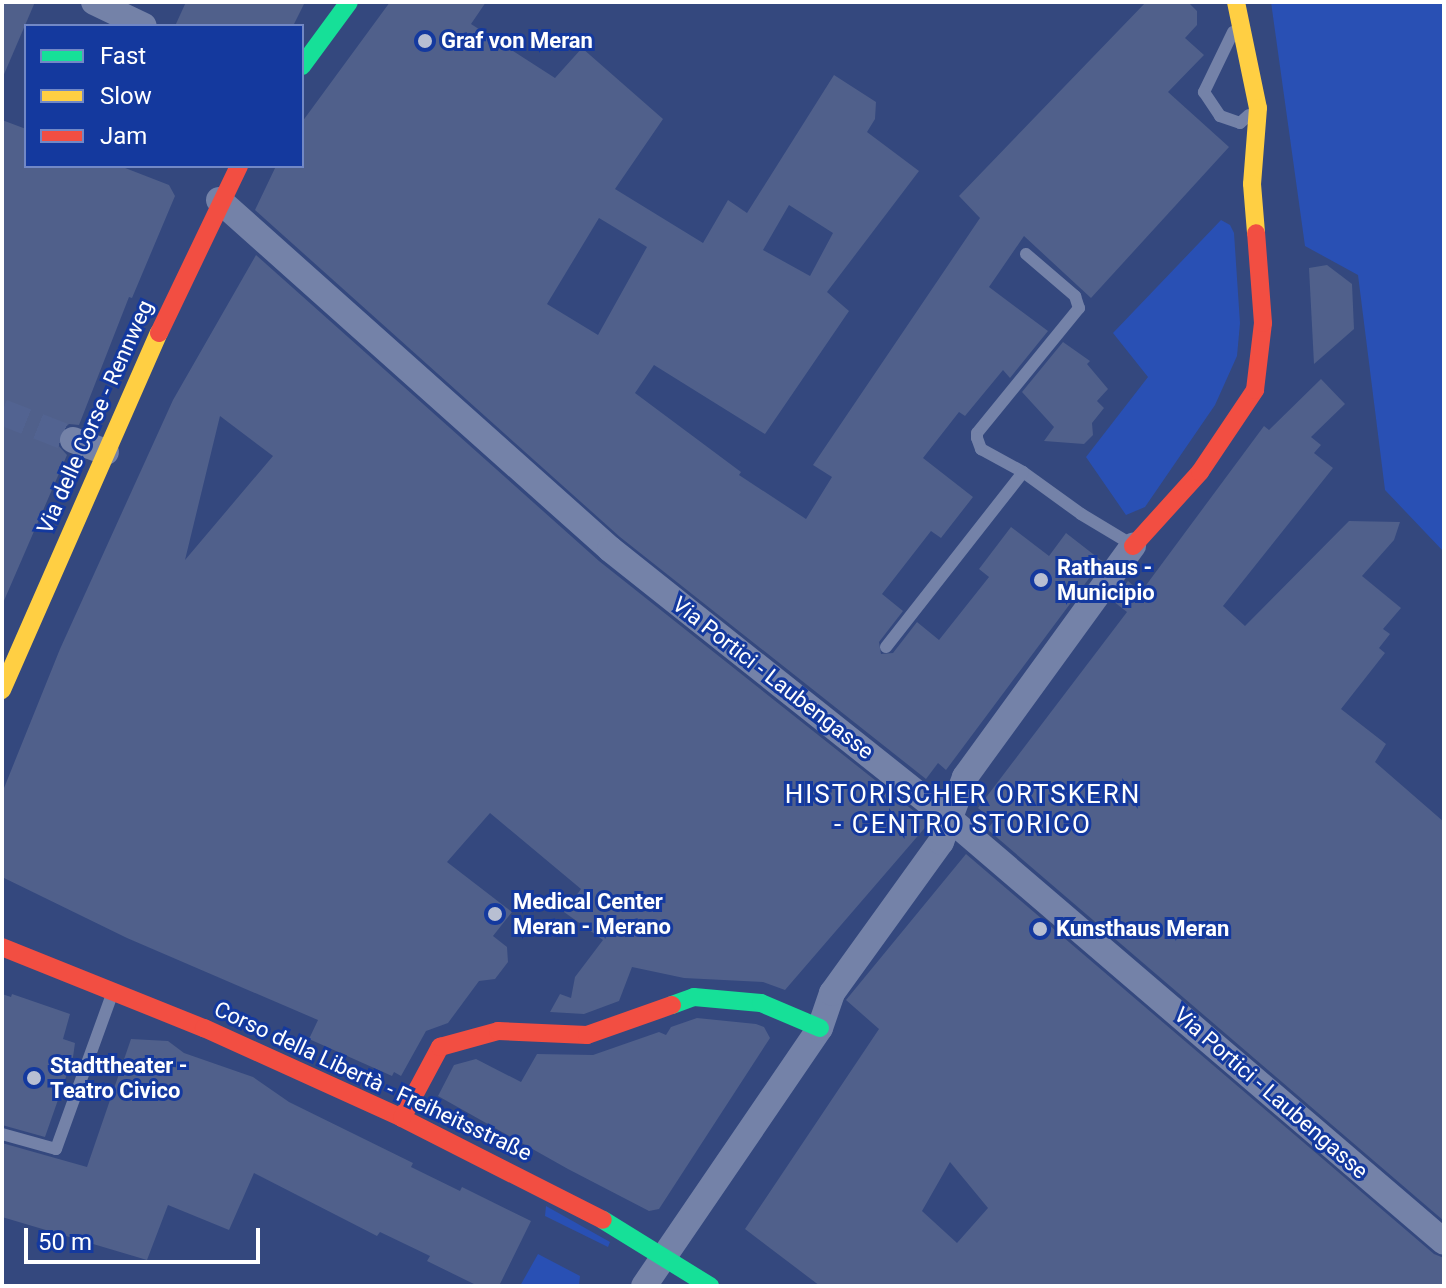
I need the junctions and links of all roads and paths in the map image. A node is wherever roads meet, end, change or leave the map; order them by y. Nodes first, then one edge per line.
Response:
1 (94, 2) edge
2 (349, 2) edge
3 (1238, 10) edge
4 (140, 24) edge
5 (304, 63) edge
6 (1258, 108) junction
7 (238, 168) edge
8 (219, 200) junction
9 (1026, 254) dead end
10 (73, 440) tunnel mouth
11 (106, 452) junction
12 (1023, 472) junction
13 (1133, 546) junction
14 (886, 647) dead end
15 (2, 690) edge
16 (950, 819) junction
17 (2, 947) edge
18 (112, 992) junction
19 (820, 1028) junction
20 (402, 1118) junction
21 (2, 1134) edge
22 (1444, 1242) edge
23 (664, 1258) junction
24 (644, 1286) edge
25 (710, 1286) edge

1 - 4 street
2 - 5 street
3 - 6 street
3 - 6 lane
6 - 13 street
7 - 8 street, Via delle Corse - Rennweg
8 - 11 street, Via delle Corse - Rennweg
8 - 16 street, Via Portici - Laubengasse
9 - 12 lane
10 - 11 street
11 - 15 street, Via delle Corse - Rennweg
12 - 13 lane
12 - 14 lane
13 - 16 street
16 - 19 street
16 - 22 street, Via Portici - Laubengasse
17 - 18 street, Corso della Libertà - Freiheitsstraße
18 - 20 street, Corso della Libertà - Freiheitsstraße
18 - 21 lane
19 - 20 street
19 - 23 street
20 - 23 street, Corso della Libertà - Freiheitsstraße
23 - 24 street
23 - 25 street, Corso della Libertà - Freiheitsstraße

